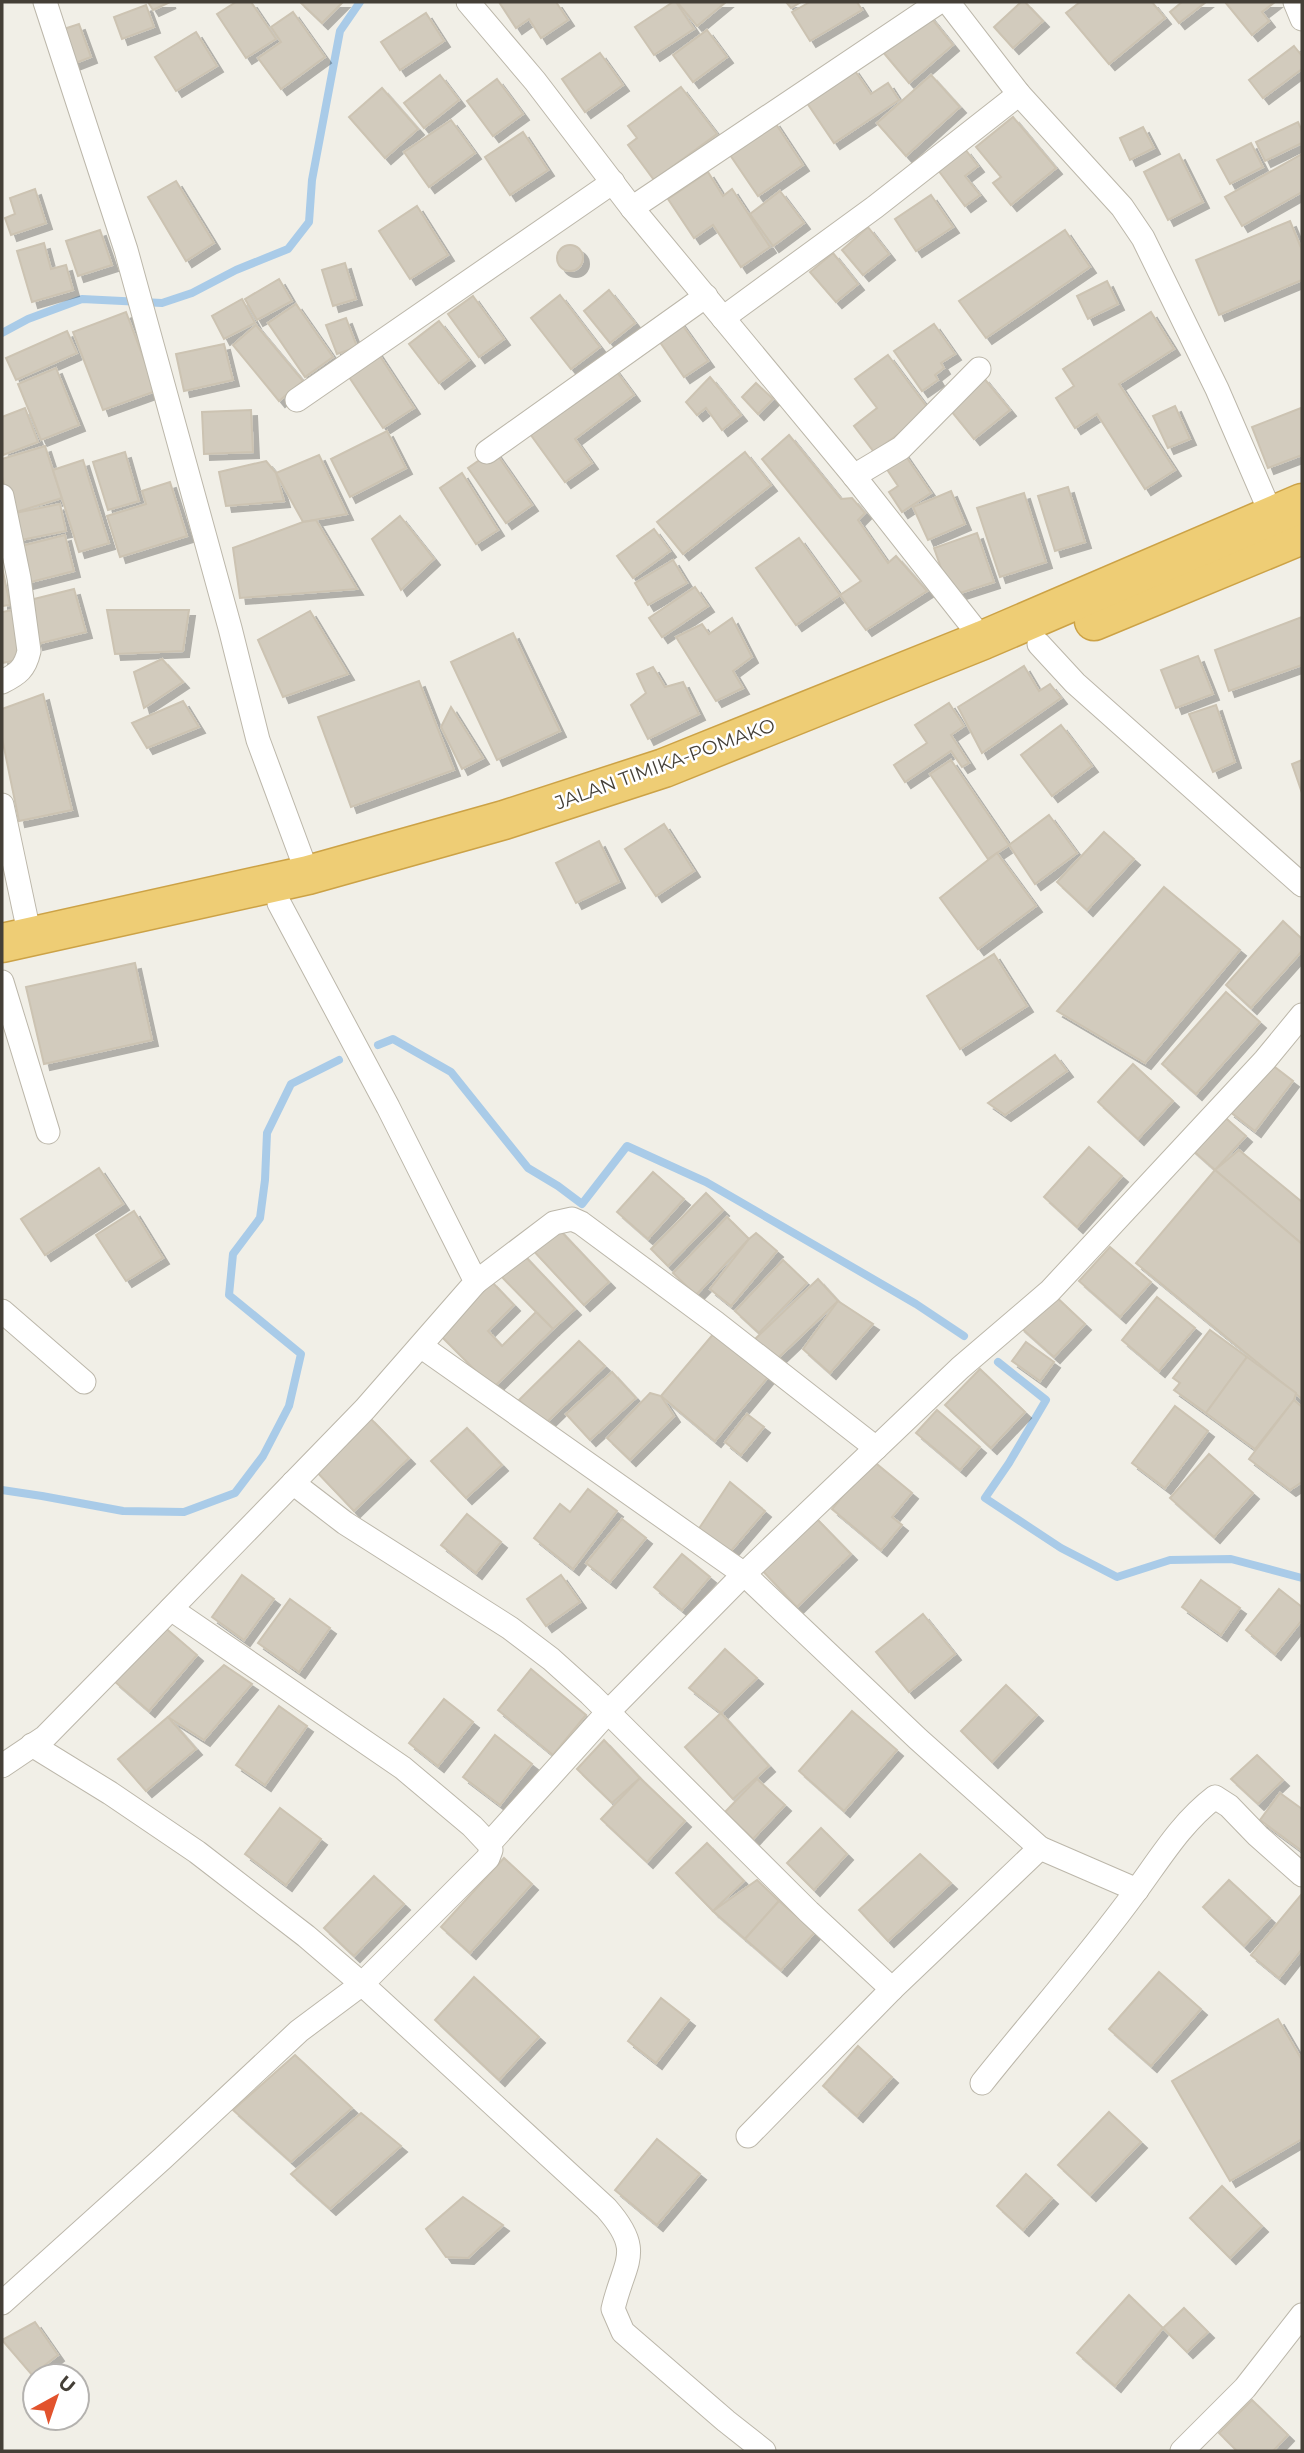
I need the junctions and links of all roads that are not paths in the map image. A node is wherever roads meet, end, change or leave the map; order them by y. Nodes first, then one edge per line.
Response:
1 (45, 2) edge
2 (468, 2) edge
3 (939, 2) edge
4 (948, 2) edge
5 (1295, 2) edge
6 (1302, 19) edge
7 (1019, 94) junction
8 (613, 182) junction
9 (632, 208) junction
10 (706, 296) junction
11 (723, 318) junction
12 (979, 369) dead end
13 (297, 400) dead end
14 (487, 452) dead end
15 (854, 476) junction
16 (2, 496) edge
17 (1292, 518) edge
18 (984, 640) junction
19 (1039, 644) junction
20 (2, 682) edge
21 (2, 805) edge
22 (307, 875) junction
23 (1302, 885) edge
24 (279, 903) junction
25 (16, 940) edge
26 (2, 967) edge
27 (2, 982) edge
28 (1302, 1015) edge
29 (48, 1132) dead end
30 (476, 1282) junction
31 (2, 1311) edge
32 (422, 1347) junction
33 (84, 1382) dead end
34 (876, 1448) junction
35 (293, 1483) junction
36 (744, 1574) junction
37 (171, 1609) junction
38 (608, 1712) junction
39 (32, 1745) junction
40 (2, 1766) edge
41 (489, 1844) junction
42 (1040, 1848) junction
43 (1302, 1875) edge
44 (1137, 1890) junction
45 (362, 1984) junction
46 (892, 1989) junction
47 (982, 2083) dead end
48 (748, 2136) dead end
49 (2, 2303) edge
50 (1302, 2315) edge
51 (764, 2451) edge
52 (1182, 2451) edge

1 - 22 street
2 - 8 street
3 - 9 street
4 - 7 street
5 - 6 street
7 - 11 street
7 - 17 street
8 - 9 street
8 - 13 street
9 - 10 street
10 - 11 street
10 - 14 street
11 - 15 street
12 - 15 street
15 - 18 street
16 - 20 street
17 - 18 highway, JALAN TIMIKA-POMAKO
17 - 19 highway, JALAN TIMIKA-POMAKO
18 - 22 highway, JALAN TIMIKA-POMAKO
19 - 23 street
19 - 24 highway, JALAN TIMIKA-POMAKO
21 - 25 street
22 - 25 highway, JALAN TIMIKA-POMAKO
24 - 26 highway, JALAN TIMIKA-POMAKO
24 - 30 street
27 - 29 street
28 - 34 street
30 - 32 street
30 - 34 street
31 - 33 street
32 - 35 street
32 - 36 street
34 - 36 street
35 - 37 street
35 - 38 street
36 - 38 street
36 - 42 street
37 - 39 street
37 - 41 street
38 - 41 street
38 - 46 street
39 - 40 street
39 - 45 street
41 - 45 street
42 - 44 street
42 - 46 street
43 - 44 street
44 - 47 street
45 - 49 street
45 - 51 street
46 - 48 street
50 - 52 street

